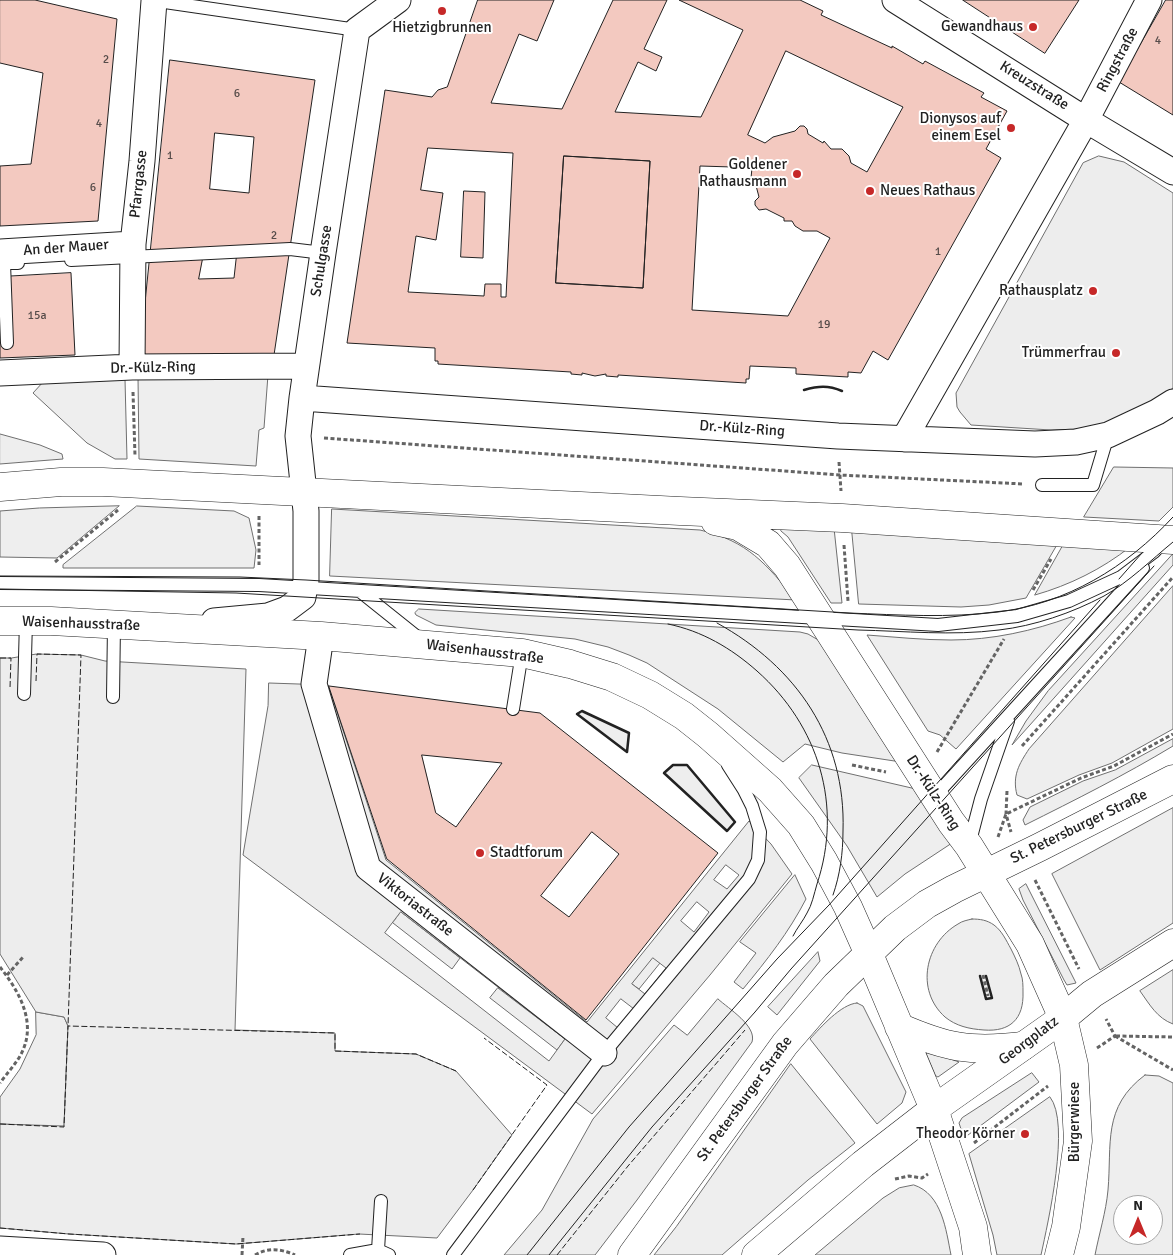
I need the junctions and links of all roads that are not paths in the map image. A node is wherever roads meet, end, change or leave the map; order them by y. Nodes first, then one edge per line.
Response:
1 (151, 0) edge
2 (398, 0) edge
3 (1149, 0) edge
4 (902, 1) edge
5 (357, 30) junction
6 (1086, 120) junction
7 (1173, 172) edge
8 (133, 244) junction
9 (0, 252) edge
10 (323, 253) junction
11 (7, 343) dead end
12 (306, 366) junction
13 (132, 367) junction
14 (0, 373) edge
15 (302, 398) junction
16 (1173, 402) edge
17 (1108, 435) junction
18 (904, 439) junction
19 (1042, 484) road end
20 (0, 487) edge
21 (304, 492) junction
22 (680, 512) junction
23 (1166, 541) edge
24 (0, 584) edge
25 (305, 588) junction
26 (361, 592) junction
27 (821, 619) junction
28 (13, 621) edge
29 (125, 625) junction
30 (321, 636) junction
31 (427, 644) junction
32 (522, 653) junction
33 (24, 694) dead end
34 (114, 697) dead end
35 (513, 709) dead end
36 (1010, 714) junction
37 (708, 735) junction
38 (1173, 778) edge
39 (935, 796) junction
40 (969, 846) junction
41 (984, 873) junction
42 (1173, 943) edge
43 (868, 952) junction
44 (1063, 1018) junction
45 (899, 1027) junction
46 (1023, 1046) junction
47 (604, 1053) junction
48 (934, 1109) junction
49 (381, 1201) dead end
50 (0, 1249) edge
51 (384, 1252) edge
52 (103, 1255) edge
53 (350, 1255) edge
54 (453, 1255) edge
55 (632, 1255) edge
56 (756, 1255) edge
57 (978, 1255) edge
58 (1059, 1255) edge

1 - 5 lane
1 - 8 street, Pfarrgasse
2 - 5 street
3 - 6 street, Ringstraße
4 - 6 street, Kreuzstraße
5 - 10 street, Schulgasse
6 - 7 street, Kreuzstraße
6 - 18 street
8 - 9 street, An der Mauer
8 - 13 street, Pfarrgasse
10 - 11 lane
10 - 12 street, Schulgasse
12 - 13 street, Dr.-Külz-Ring
12 - 15 street, Schulgasse
13 - 14 street, Dr.-Külz-Ring
15 - 18 street, Dr.-Külz-Ring
15 - 21 street, Schulgasse
16 - 17 street, Dr.-Külz-Ring
17 - 18 street, Dr.-Külz-Ring
17 - 19 lane
20 - 21 main road, Dr.-Külz-Ring
21 - 22 main road, Dr.-Külz-Ring
21 - 25 street
22 - 23 main road, Dr.-Külz-Ring
22 - 27 main road, Dr.-Külz-Ring
23 - 27 lane
23 - 36 lane
24 - 25 lane
25 - 26 lane
25 - 29 street
26 - 27 lane
26 - 31 lane
27 - 39 main road, Dr.-Külz-Ring
28 - 29 main road, Waisenhausstraße
28 - 33 lane
29 - 30 main road, Waisenhausstraße
29 - 34 lane
30 - 31 main road, Waisenhausstraße
30 - 47 street, Viktoriastraße
31 - 32 main road, Waisenhausstraße
32 - 35 lane
32 - 37 main road, Waisenhausstraße
36 - 39 lane
36 - 40 lane
37 - 43 main road, Waisenhausstraße
37 - 47 lane
38 - 41 main road, St. Petersburger Straße
39 - 40 main road, Dr.-Külz-Ring
40 - 41 main road, Dr.-Külz-Ring
41 - 43 main road
41 - 44 main road, Georgplatz
42 - 44 main road
43 - 45 main road
43 - 55 main road, St. Petersburger Straße
44 - 46 main road, Georgplatz
44 - 58 main road, Bürgerwiese
45 - 46 main road
45 - 48 main road
46 - 48 main road, Georgplatz
47 - 54 lane
48 - 56 main road
48 - 57 main road
49 - 51 lane
50 - 52 street
51 - 53 lane

